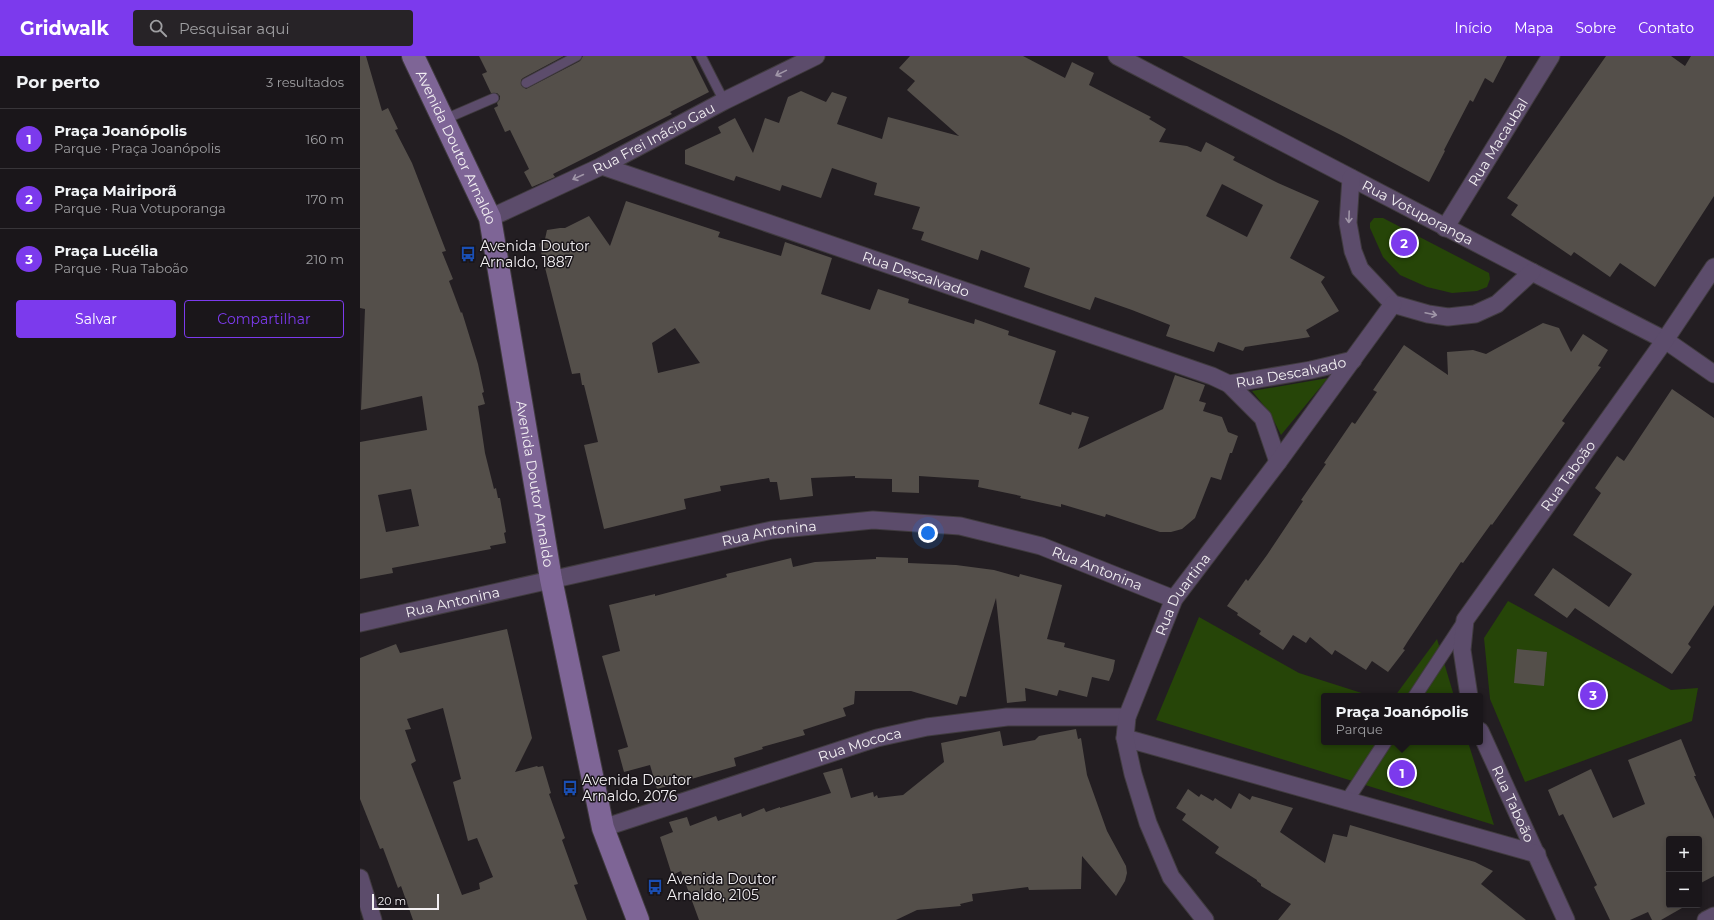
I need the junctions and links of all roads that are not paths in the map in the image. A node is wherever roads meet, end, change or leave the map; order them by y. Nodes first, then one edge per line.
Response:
1 (412, 56) edge
2 (577, 56) edge
3 (701, 56) edge
4 (816, 56) edge
5 (1117, 56) edge
6 (1551, 56) edge
7 (526, 83) dead end
8 (494, 98) dead end
9 (724, 100) junction
10 (443, 120) junction
11 (602, 166) junction
12 (1351, 178) junction
13 (490, 218) junction
14 (1446, 228) junction
15 (1714, 267) edge
16 (1532, 272) junction
17 (1393, 304) junction
18 (1665, 340) junction
19 (1353, 360) junction
20 (1714, 374) edge
21 (1229, 384) junction
22 (1278, 462) junction
23 (551, 579) junction
24 (1174, 599) junction
25 (1465, 620) junction
26 (360, 623) edge
27 (1417, 693) edge
28 (1469, 693) edge
29 (1127, 717) junction
30 (1483, 737) edge
31 (1125, 738) junction
32 (1383, 745) edge
33 (1346, 802) junction
34 (603, 828) junction
35 (1537, 854) junction
36 (360, 878) edge
37 (1714, 916) edge
38 (373, 920) edge
39 (638, 920) edge
40 (1205, 920) edge
41 (1566, 920) edge
42 (1706, 920) edge

1 - 10 main road, Avenida Doutor Arnaldo
2 - 7 lane
3 - 9 lane
4 -> 9 street, Rua Frei Inácio Gau
5 - 12 street, Rua Votuporanga
6 - 14 street, Rua Macaubal
8 - 10 lane
9 - 11 street, Rua Frei Inácio Gau
10 - 13 main road, Avenida Doutor Arnaldo
11 -> 13 street, Rua Frei Inácio Gau
11 - 21 street, Rua Descalvado
12 - 14 street, Rua Votuporanga
12 -> 17 street
13 - 23 main road, Avenida Doutor Arnaldo
14 - 16 street, Rua Votuporanga
15 - 18 street, Rua Taboão
17 -> 16 street
16 - 18 street, Rua Votuporanga
17 - 19 street, Rua Duartina
18 - 20 street, Rua Votuporanga
18 - 25 street, Rua Taboão
19 - 21 street, Rua Descalvado
19 - 22 street, Rua Duartina
21 - 22 street, Rua Descalvado
22 - 24 street, Rua Duartina
23 - 24 street, Rua Antonina
23 - 26 street, Rua Antonina
23 - 34 main road, Avenida Doutor Arnaldo
24 - 29 street, Rua Duartina
25 - 27 street
25 - 28 street, Rua Taboão
29 - 31 street, Rua Duartina
29 - 34 street, Rua Mococa
30 - 35 street, Rua Taboão
31 - 33 street
31 - 40 street, Rua Duartina
32 - 33 street
33 - 35 street
34 - 39 main road, Avenida Doutor Arnaldo
35 - 41 street, Rua Taboão
36 - 38 street
37 - 42 street

